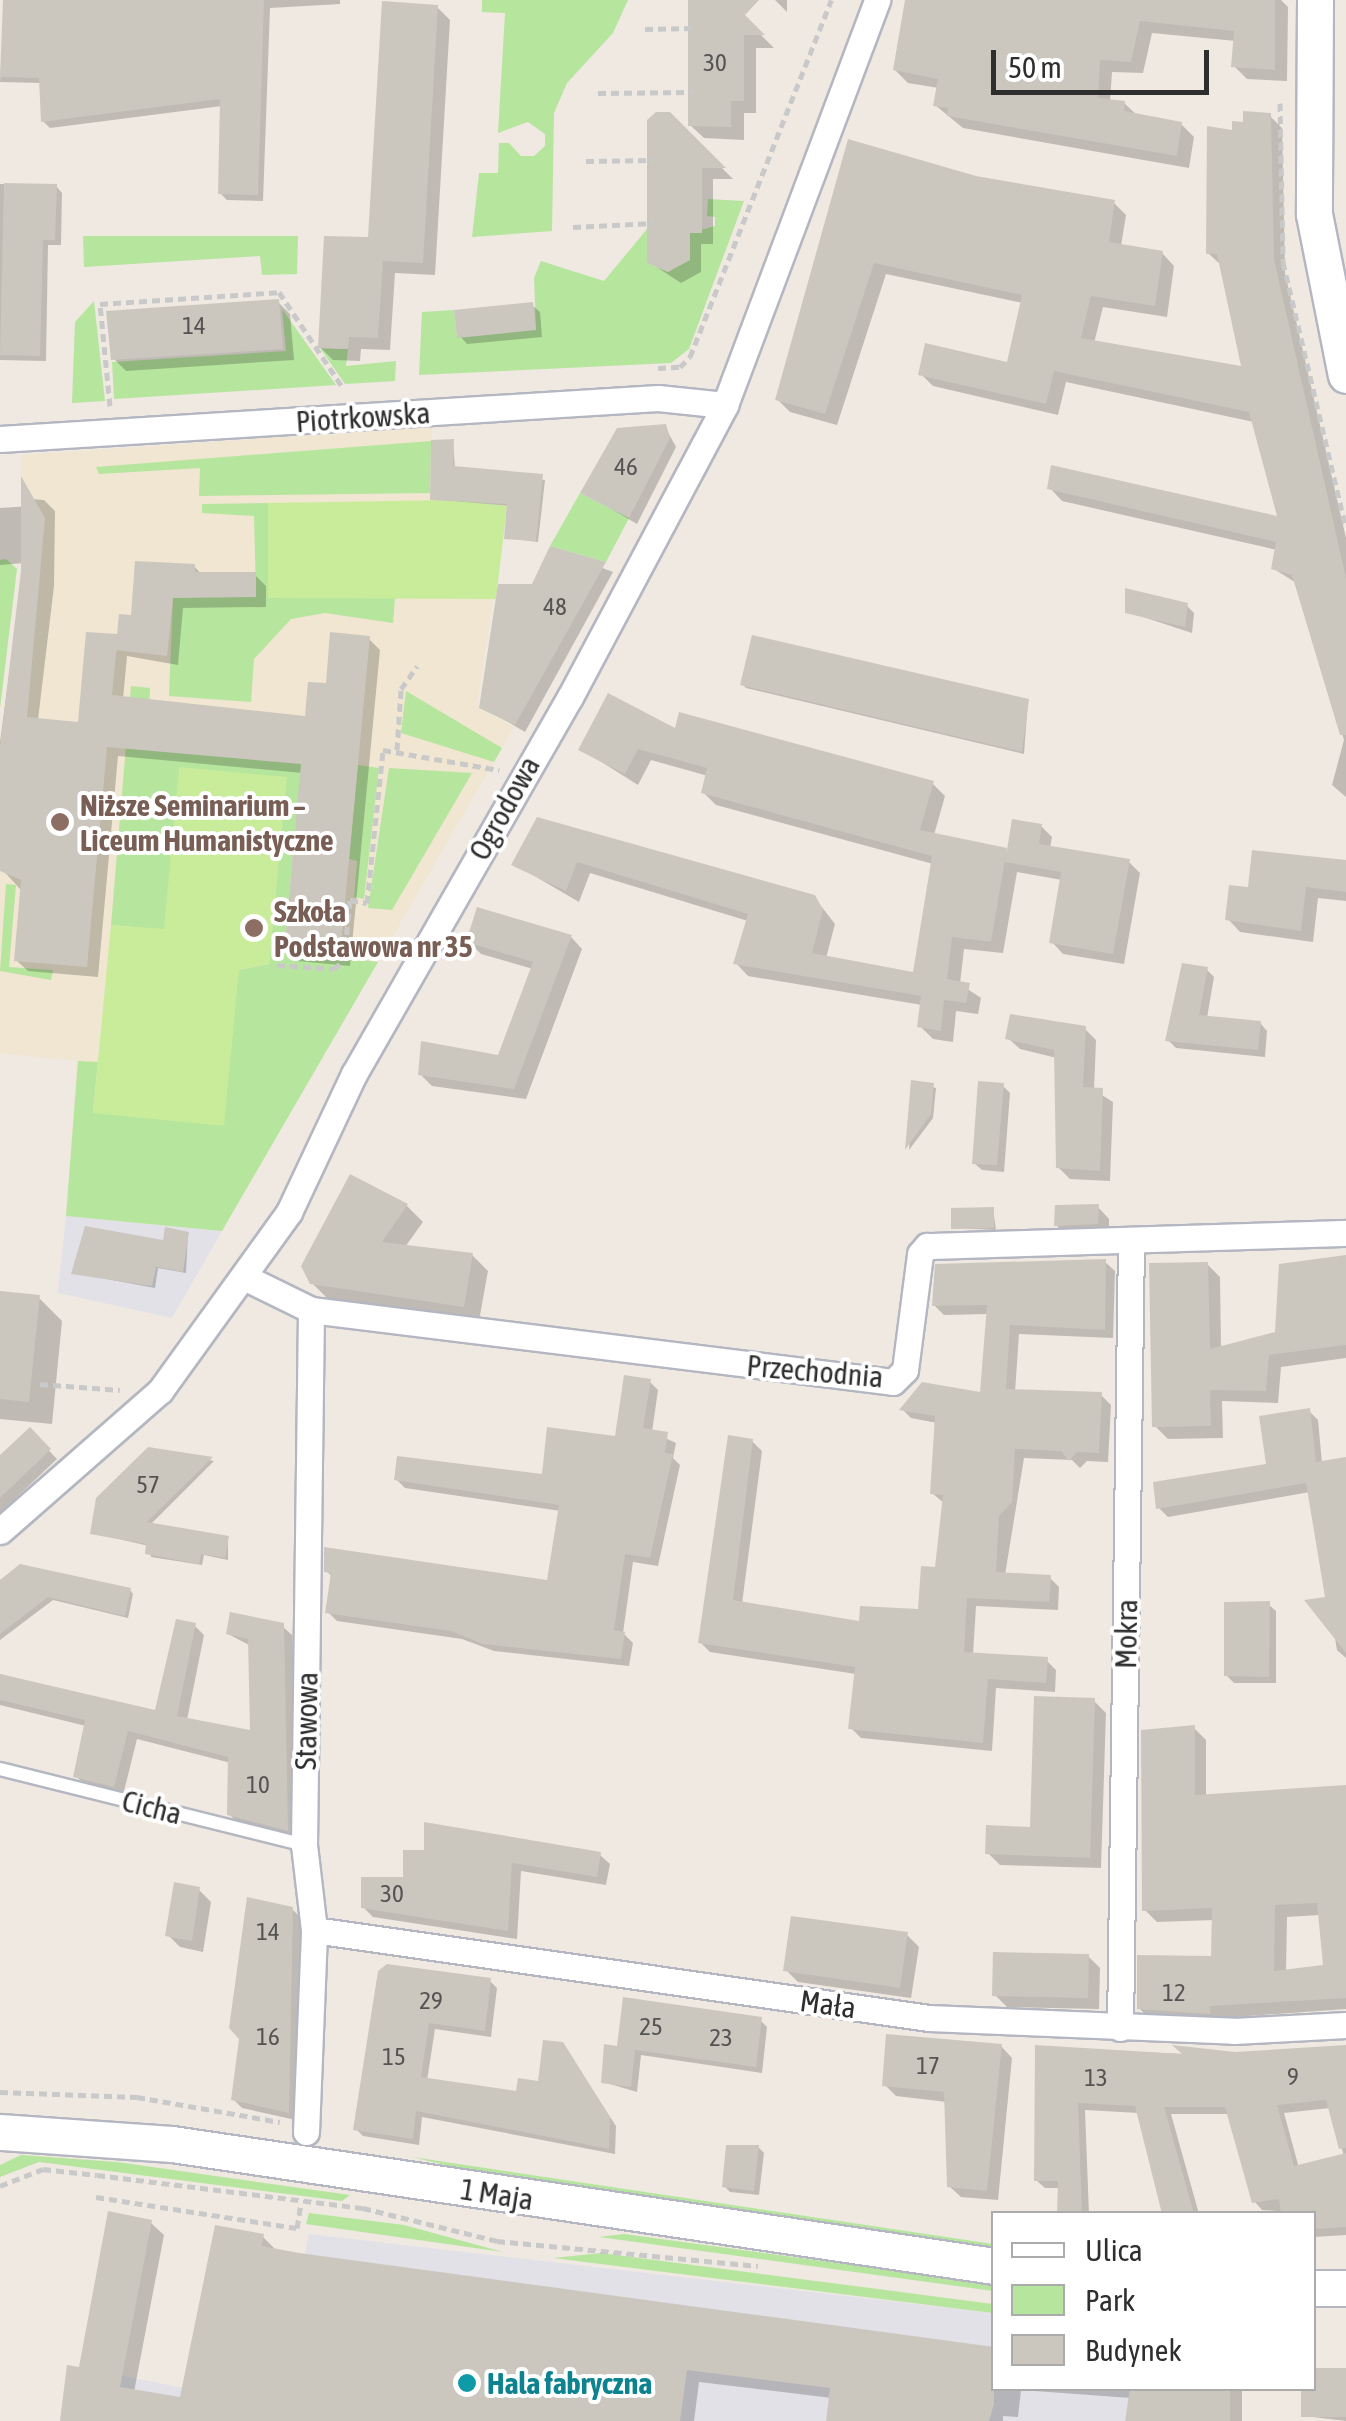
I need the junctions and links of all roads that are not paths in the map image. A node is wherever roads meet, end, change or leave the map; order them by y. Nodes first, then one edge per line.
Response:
1 (876, 0) edge
2 (1315, 0) edge
3 (1346, 375) edge
4 (725, 405) junction
5 (0, 439) edge
6 (1346, 1233) edge
7 (1132, 1240) junction
8 (246, 1278) junction
9 (311, 1310) junction
10 (0, 1531) edge
11 (0, 1769) edge
12 (304, 1845) junction
13 (314, 1930) junction
14 (1346, 2024) edge
15 (1120, 2028) junction
16 (0, 2132) edge
17 (306, 2132) dead end
18 (991, 2266) edge
19 (1316, 2288) edge
20 (1346, 2288) edge

1 - 4 street, Ogrodowa
2 - 3 main road
4 - 5 street, Piotrkowska
4 - 8 street, Ogrodowa
6 - 7 street, Przechodnia
7 - 9 street, Przechodnia
7 - 15 street, Mokra
8 - 9 street, Przechodnia
8 - 10 street, Ogrodowa
9 - 12 street, Stawowa
11 - 12 lane, Cicha
12 - 13 street, Stawowa
13 - 15 street, Mała
13 - 17 street, Stawowa
14 - 15 street, Mała
16 - 18 main road, 1 Maja
19 - 20 main road

